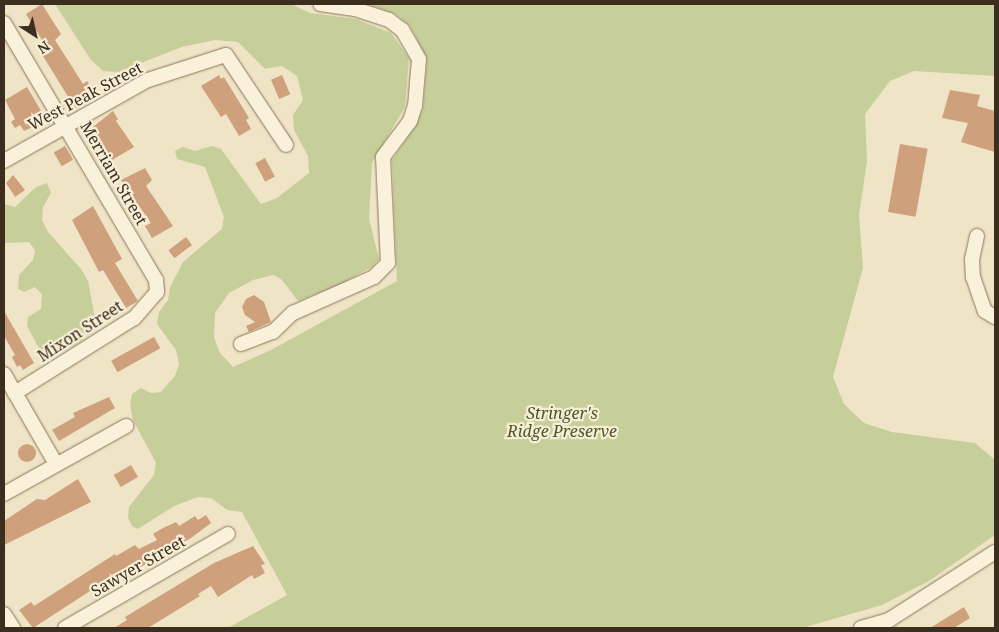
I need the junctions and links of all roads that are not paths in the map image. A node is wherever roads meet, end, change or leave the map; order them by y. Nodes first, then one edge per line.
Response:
1 (320, 4) edge
2 (4, 23) edge
3 (66, 125) junction
4 (286, 145) dead end
5 (4, 161) edge
6 (977, 236) dead end
7 (157, 292) joint
8 (995, 317) edge
9 (241, 344) dead end
10 (4, 374) edge
11 (15, 393) junction
12 (126, 426) dead end
13 (56, 464) junction
14 (4, 494) edge
15 (228, 534) dead end
16 (995, 552) edge
17 (4, 614) edge
18 (13, 628) edge
19 (65, 628) edge
20 (861, 628) edge

1 - 9 street
2 - 3 street, Merriam Street
3 - 4 street, West Peak Street
3 - 5 street, West Peak Street
3 - 7 street, Merriam Street
6 - 8 street
7 - 11 street, Mixon Street
10 - 11 street
11 - 13 street
12 - 13 street
13 - 14 street
15 - 19 street, Sawyer Street
16 - 20 street
17 - 18 street

